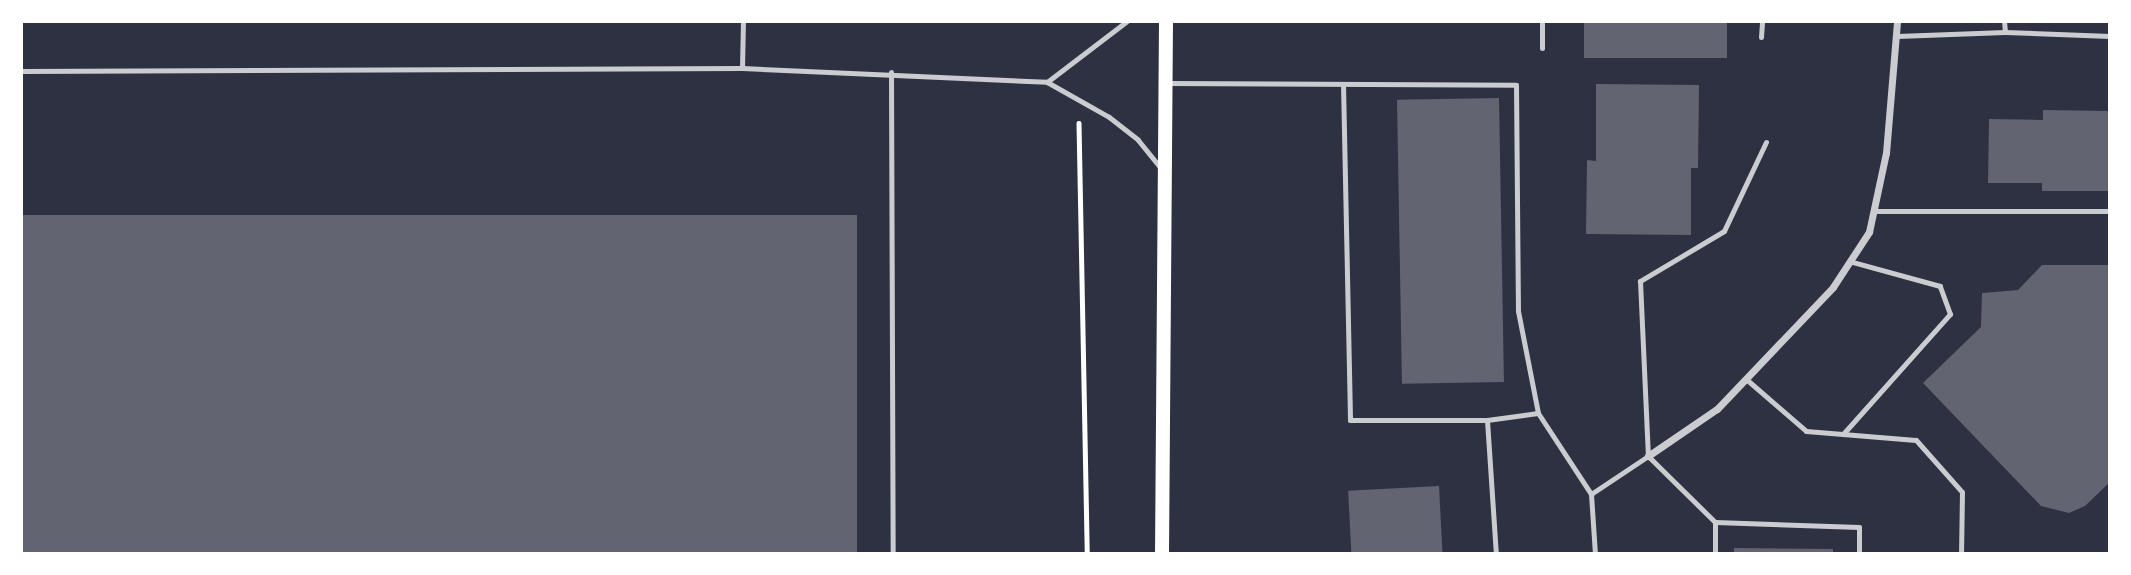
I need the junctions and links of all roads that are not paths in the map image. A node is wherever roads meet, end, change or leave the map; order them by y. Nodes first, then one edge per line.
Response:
1 (743, 21) edge
2 (1127, 21) edge
3 (1166, 21) edge
4 (1542, 21) edge
5 (1762, 21) edge
6 (1897, 21) edge
7 (2004, 21) edge
8 (2005, 32) junction
9 (1897, 36) junction
10 (2110, 36) edge
11 (1762, 37) dead end
12 (1542, 48) dead end
13 (742, 68) junction
14 (21, 71) edge
15 (891, 72) junction
16 (1047, 82) junction
17 (1166, 83) junction
18 (1343, 84) junction
19 (1766, 142) dead end
20 (1164, 173) junction
21 (1873, 211) junction
22 (2110, 211) edge
23 (1849, 261) junction
24 (1746, 379) junction
25 (1538, 413) junction
26 (1487, 420) junction
27 (1843, 434) junction
28 (1648, 456) junction
29 (1591, 494) junction
30 (1714, 523) junction
31 (893, 554) edge
32 (1162, 554) edge
33 (1496, 554) edge
34 (1595, 554) edge
35 (1715, 554) edge
36 (1859, 554) edge
37 (1961, 554) edge

1 - 13 lane
2 - 16 lane
3 - 17 main road
4 - 12 lane
5 - 11 lane
6 - 9 street
7 - 8 lane
8 - 9 lane
8 - 10 lane
9 - 21 street
13 - 14 lane
13 - 15 lane
15 - 16 lane
15 - 31 lane
16 - 20 lane
17 - 18 lane
17 - 20 main road
18 - 25 lane
18 - 26 lane
19 - 28 lane
20 - 32 main road
21 - 22 lane
21 - 23 street
23 - 24 street
23 - 27 lane
24 - 27 lane
24 - 28 street
25 - 26 lane
25 - 29 lane
26 - 33 lane
27 - 37 lane
28 - 29 lane
28 - 30 lane
29 - 34 lane
30 - 35 lane
30 - 36 lane

